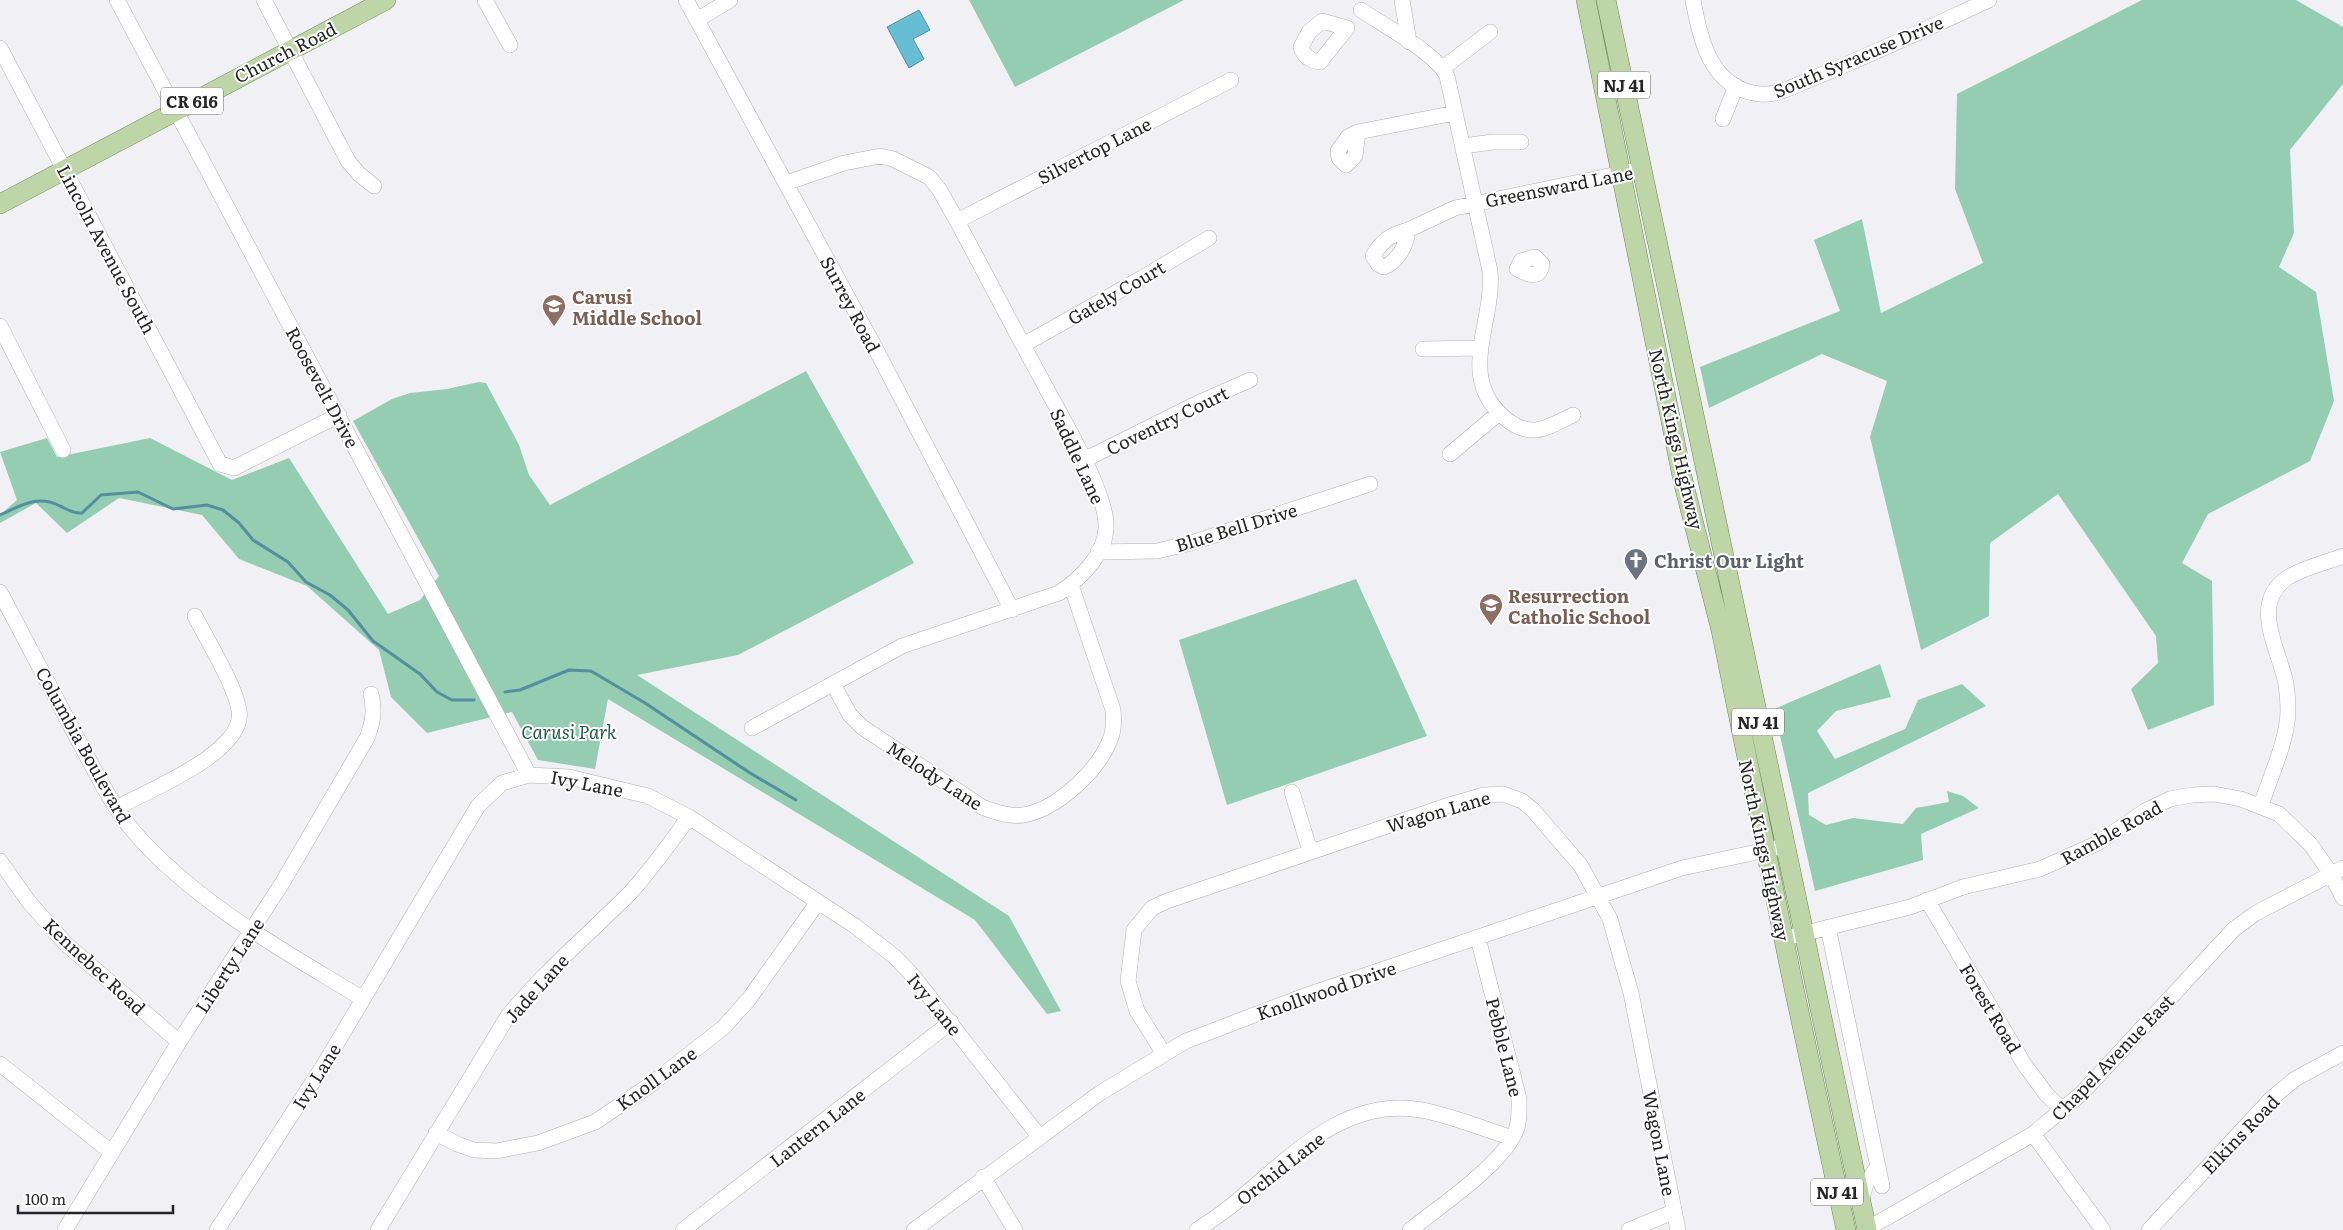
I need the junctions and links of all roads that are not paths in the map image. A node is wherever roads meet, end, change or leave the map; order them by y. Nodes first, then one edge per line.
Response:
1 (117, 0) edge
2 (264, 0) edge
3 (386, 0) edge
4 (485, 0) edge
5 (686, 0) edge
6 (730, 0) edge
7 (1402, 0) edge
8 (1586, 0) edge
9 (1606, 0) edge
10 (1694, 0) edge
11 (1988, 0) edge
12 (1365, 5) edge
13 (697, 20) junction
14 (1347, 28) dead end
15 (1490, 32) dead end
16 (1409, 42) junction
17 (510, 45) dead end
18 (0, 48) edge
19 (290, 49) junction
20 (1443, 68) junction
21 (1231, 80) dead end
22 (1736, 86) junction
23 (174, 110) junction
24 (1455, 113) junction
25 (1723, 119) dead end
26 (1358, 132) dead end
27 (1521, 142) dead end
28 (1463, 146) junction
29 (65, 169) junction
30 (1642, 169) junction
31 (1621, 172) junction
32 (786, 183) junction
33 (374, 186) dead end
34 (1476, 203) junction
35 (0, 204) edge
36 (957, 221) junction
37 (1408, 230) dead end
38 (1209, 238) dead end
39 (0, 326) edge
40 (1023, 345) junction
41 (1480, 348) junction
42 (1423, 349) dead end
43 (1250, 380) dead end
44 (1499, 413) junction
45 (339, 414) junction
46 (1573, 415) dead end
47 (62, 450) dead end
48 (1450, 454) dead end
49 (1084, 460) junction
50 (1370, 484) dead end
51 (1098, 552) junction
52 (2343, 556) edge
53 (1071, 585) junction
54 (0, 592) edge
55 (1012, 610) junction
56 (195, 616) dead end
57 (833, 684) junction
58 (371, 694) dead end
59 (752, 728) dead end
60 (529, 775) junction
61 (1292, 792) dead end
62 (2261, 806) junction
63 (116, 808) junction
64 (689, 817) junction
65 (1785, 846) junction
66 (1765, 850) junction
67 (1310, 851) junction
68 (0, 861) edge
69 (2337, 871) edge
70 (1596, 897) junction
71 (2343, 898) edge
72 (1927, 900) junction
73 (818, 902) junction
74 (1828, 927) junction
75 (252, 931) junction
76 (1803, 933) junction
77 (1478, 938) junction
78 (1784, 940) junction
79 (363, 999) junction
80 (951, 1022) junction
81 (179, 1042) junction
82 (2343, 1053) edge
83 (1164, 1054) junction
84 (0, 1064) edge
85 (2063, 1110) junction
86 (436, 1133) junction
87 (2033, 1134) junction
88 (1040, 1136) junction
89 (1512, 1138) junction
90 (111, 1152) junction
91 (1878, 1166) junction
92 (983, 1177) junction
93 (1882, 1186) dead end
94 (1861, 1201) junction
95 (1673, 1212) junction
96 (64, 1230) edge
97 (217, 1230) edge
98 (378, 1230) edge
99 (683, 1230) edge
100 (914, 1230) edge
101 (1015, 1230) edge
102 (1197, 1230) edge
103 (1410, 1230) edge
104 (1629, 1230) edge
105 (1678, 1230) edge
106 (1846, 1230) edge
107 (1866, 1230) edge
108 (2103, 1230) edge
109 (2150, 1230) edge

1 - 23 street, Roosevelt Drive
2 - 19 street
3 - 19 main road, Church Road / CR 616
4 - 17 street
5 - 13 street, Surrey Road
6 - 13 street
7 - 16 street
8 - 31 main road, North Kings Highway / NJ 41
9 - 30 main road, North Kings Highway / NJ 41
10 - 22 street, South Syracuse Drive
11 - 22 street, South Syracuse Drive
12 - 14 street
12 - 16 street
13 - 32 street, Surrey Road
15 - 20 street
16 - 20 street
18 - 29 street, Lincoln Avenue South
19 - 23 main road, Church Road / CR 616
19 - 33 street
20 - 24 street, Greensward Lane
21 - 36 street, Silvertop Lane
22 - 25 street
23 - 29 main road, Church Road / CR 616
23 - 45 street, Roosevelt Drive
24 - 26 street
24 - 28 street, Greensward Lane
27 - 28 street
28 - 34 street, Greensward Lane
29 - 35 main road, Church Road / CR 616
29 - 45 street, Lincoln Avenue South
30 - 31 street, Greensward Lane
30 - 65 main road, North Kings Highway / NJ 41
31 - 34 street, Greensward Lane
31 - 66 main road, North Kings Highway / NJ 41
32 - 36 street, Saddle Lane
32 - 55 street, Surrey Road
34 - 37 street, Greensward Lane
34 - 41 street, Greensward Lane
36 - 40 street, Saddle Lane
38 - 40 street, Gately Court
39 - 47 street
40 - 49 street, Saddle Lane
41 - 42 street
41 - 44 street, Greensward Lane
43 - 49 street, Coventry Court
44 - 46 street, Greensward Lane
44 - 48 street
45 - 60 street, Roosevelt Drive
49 - 51 street, Saddle Lane
50 - 51 street, Blue Bell Drive
51 - 53 street, Saddle Lane
52 - 62 street
53 - 55 street, Saddle Lane
53 - 57 street, Melody Lane
54 - 63 street, Columbia Boulevard
55 - 57 street, Saddle Lane
56 - 63 street
57 - 59 street, Saddle Lane
58 - 75 street, Liberty Lane
60 - 64 street, Ivy Lane
60 - 79 street, Ivy Lane
61 - 67 street
62 - 69 street, Ramble Road
62 - 72 street, Ramble Road
63 - 75 street, Columbia Boulevard
64 - 73 street, Ivy Lane
64 - 86 street, Jade Lane
65 - 66 street, Knollwood Drive
65 - 76 main road, North Kings Highway / NJ 41
66 - 70 street, Knollwood Drive
66 - 78 main road, North Kings Highway / NJ 41
67 - 70 street, Wagon Lane
67 - 83 street, Wagon Lane
68 - 81 street, Kennebec Road
69 - 71 street, Ramble Road
69 - 85 street, Chapel Avenue East
70 - 77 street, Knollwood Drive
70 - 95 street, Wagon Lane
72 - 74 street, Ramble Road
72 - 85 street, Forest Road
73 - 80 street, Ivy Lane
73 - 86 street, Knoll Lane
74 - 76 street, Ramble Road
74 - 91 street
75 - 79 street, Columbia Boulevard
75 - 81 street, Liberty Lane
76 - 78 street, Ramble Road
76 - 94 main road, North Kings Highway / NJ 41
77 - 83 street, Knollwood Drive
77 - 89 street, Pebble Lane
78 - 106 main road, North Kings Highway / NJ 41
79 - 97 street, Ivy Lane
80 - 88 street, Ivy Lane
80 - 99 street, Lantern Lane
81 - 90 street, Liberty Lane
82 - 109 street, Elkins Road
83 - 88 street, Knollwood Drive
84 - 90 street
85 - 87 street, Chapel Avenue East
86 - 98 street, Jade Lane
87 - 107 street, Chapel Avenue East
87 - 108 street
88 - 92 street, Knollwood Drive
89 - 102 street, Orchid Lane
89 - 103 street, Pebble Lane
90 - 96 street, Liberty Lane
91 - 93 street
91 - 94 street
92 - 100 street, Knollwood Drive
92 - 101 street
94 - 107 main road, North Kings Highway / NJ 41
95 - 104 street
95 - 105 street, Wagon Lane

